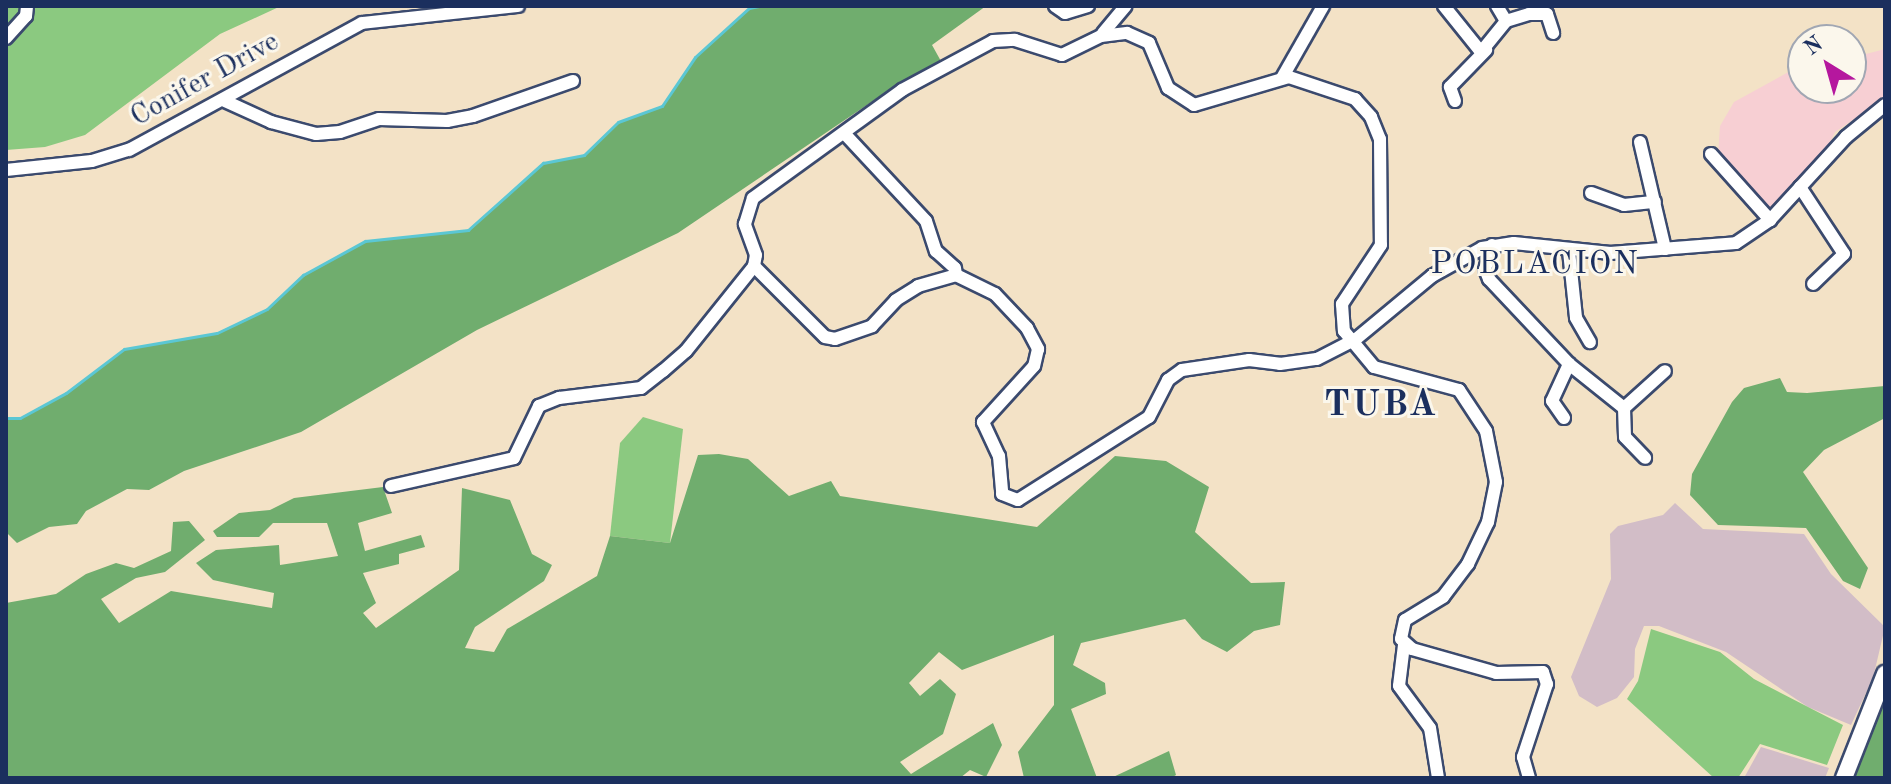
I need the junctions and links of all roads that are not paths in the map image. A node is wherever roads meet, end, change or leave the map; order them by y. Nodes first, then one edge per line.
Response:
1 (27, 6) edge
2 (518, 6) edge
3 (1055, 6) edge
4 (1088, 6) edge
5 (1126, 6) edge
6 (1323, 6) edge
7 (1444, 6) edge
8 (1497, 6) edge
9 (1506, 21) junction
10 (1553, 33) dead end
11 (1101, 36) junction
12 (6, 38) edge
13 (1486, 50) junction
14 (1282, 78) junction
15 (573, 81) dead end
16 (225, 101) junction
17 (1455, 101) dead end
18 (1885, 105) edge
19 (844, 133) junction
20 (1640, 142) dead end
21 (1711, 154) dead end
22 (6, 170) edge
23 (1800, 187) junction
24 (1591, 193) dead end
25 (1655, 202) junction
26 (1770, 220) junction
27 (1492, 245) junction
28 (1665, 249) junction
29 (1569, 251) junction
30 (754, 266) junction
31 (956, 275) junction
32 (1813, 284) dead end
33 (1351, 342) junction
34 (1590, 342) dead end
35 (1569, 364) junction
36 (1665, 371) dead end
37 (1624, 408) junction
38 (1564, 418) dead end
39 (1645, 458) dead end
40 (391, 486) dead end
41 (1404, 645) junction
42 (1885, 674) edge
43 (1438, 778) edge
44 (1529, 778) edge
45 (1844, 778) edge

1 - 12 street
2 - 16 street, Conifer Drive
3 - 4 street
5 - 11 street
6 - 14 street
7 - 13 street
8 - 9 street
9 - 10 street
9 - 13 street
11 - 14 street
11 - 19 street
13 - 17 street
14 - 33 street
15 - 16 street
16 - 22 street, Conifer Drive
18 - 23 street
19 - 30 street
19 - 31 street
20 - 25 street
21 - 26 street
23 - 26 street
23 - 32 street
24 - 25 street
25 - 28 street
26 - 28 street
27 - 29 street
27 - 33 street
27 - 35 street
28 - 29 street
29 - 34 street
30 - 31 street
30 - 40 street
31 - 33 street
33 - 41 street
35 - 37 street
35 - 38 street
36 - 37 street
37 - 39 street
41 - 43 street
41 - 44 street
42 - 45 main road

